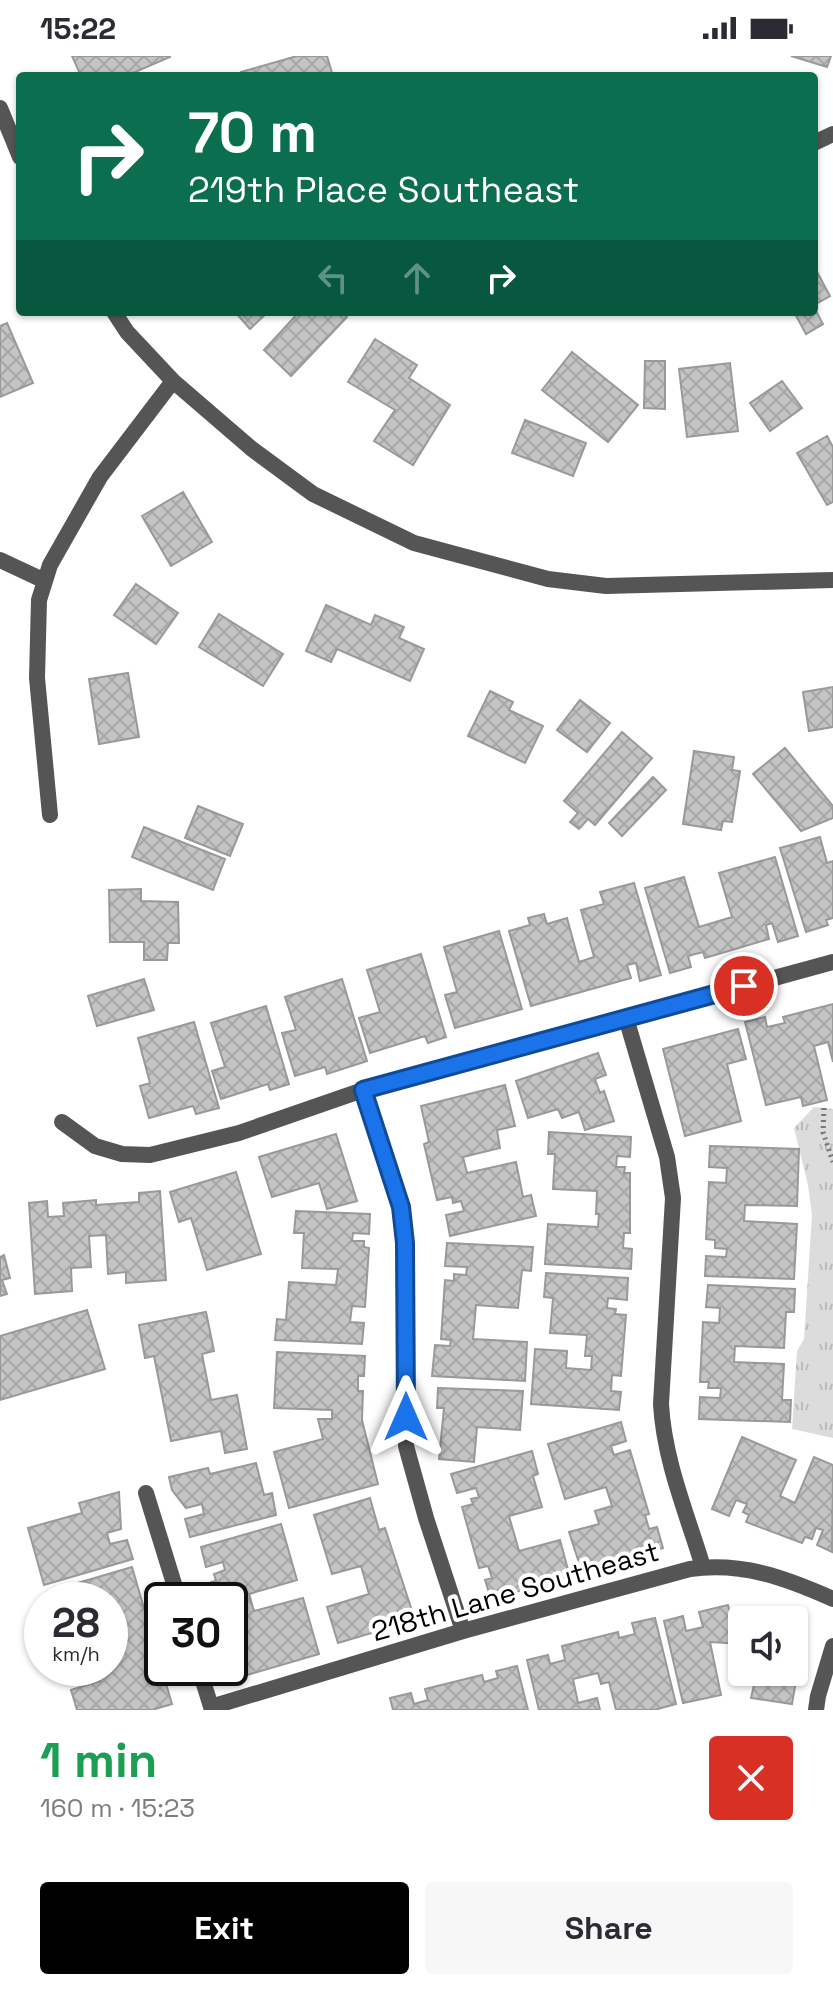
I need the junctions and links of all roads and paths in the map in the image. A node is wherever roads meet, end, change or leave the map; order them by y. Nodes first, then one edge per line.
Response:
1 (0, 108) edge
2 (16, 147) edge
3 (117, 316) edge
4 (173, 381) junction
5 (0, 560) edge
6 (833, 580) edge
7 (45, 581) junction
8 (50, 815) dead end
9 (833, 962) edge
10 (626, 1018) junction
11 (363, 1090) junction
12 (824, 1108) dead end
13 (62, 1122) dead end
14 (833, 1162) edge
15 (146, 1493) dead end
16 (703, 1567) junction
17 (173, 1582) edge
18 (833, 1599) edge
19 (463, 1631) junction
20 (833, 1646) edge
21 (205, 1686) edge
22 (212, 1708) edge
23 (816, 1710) edge

1 - 2 street
3 - 4 street
4 - 6 street
4 - 7 street
5 - 7 street
7 - 8 street
9 - 10 street
10 - 11 street
10 - 16 street
11 - 13 street
11 - 19 street
12 - 14 path
15 - 17 street
16 - 18 street, 218th Lane Southeast
16 - 19 street, 218th Lane Southeast
19 - 22 street, 218th Lane Southeast
20 - 23 street
21 - 22 street

